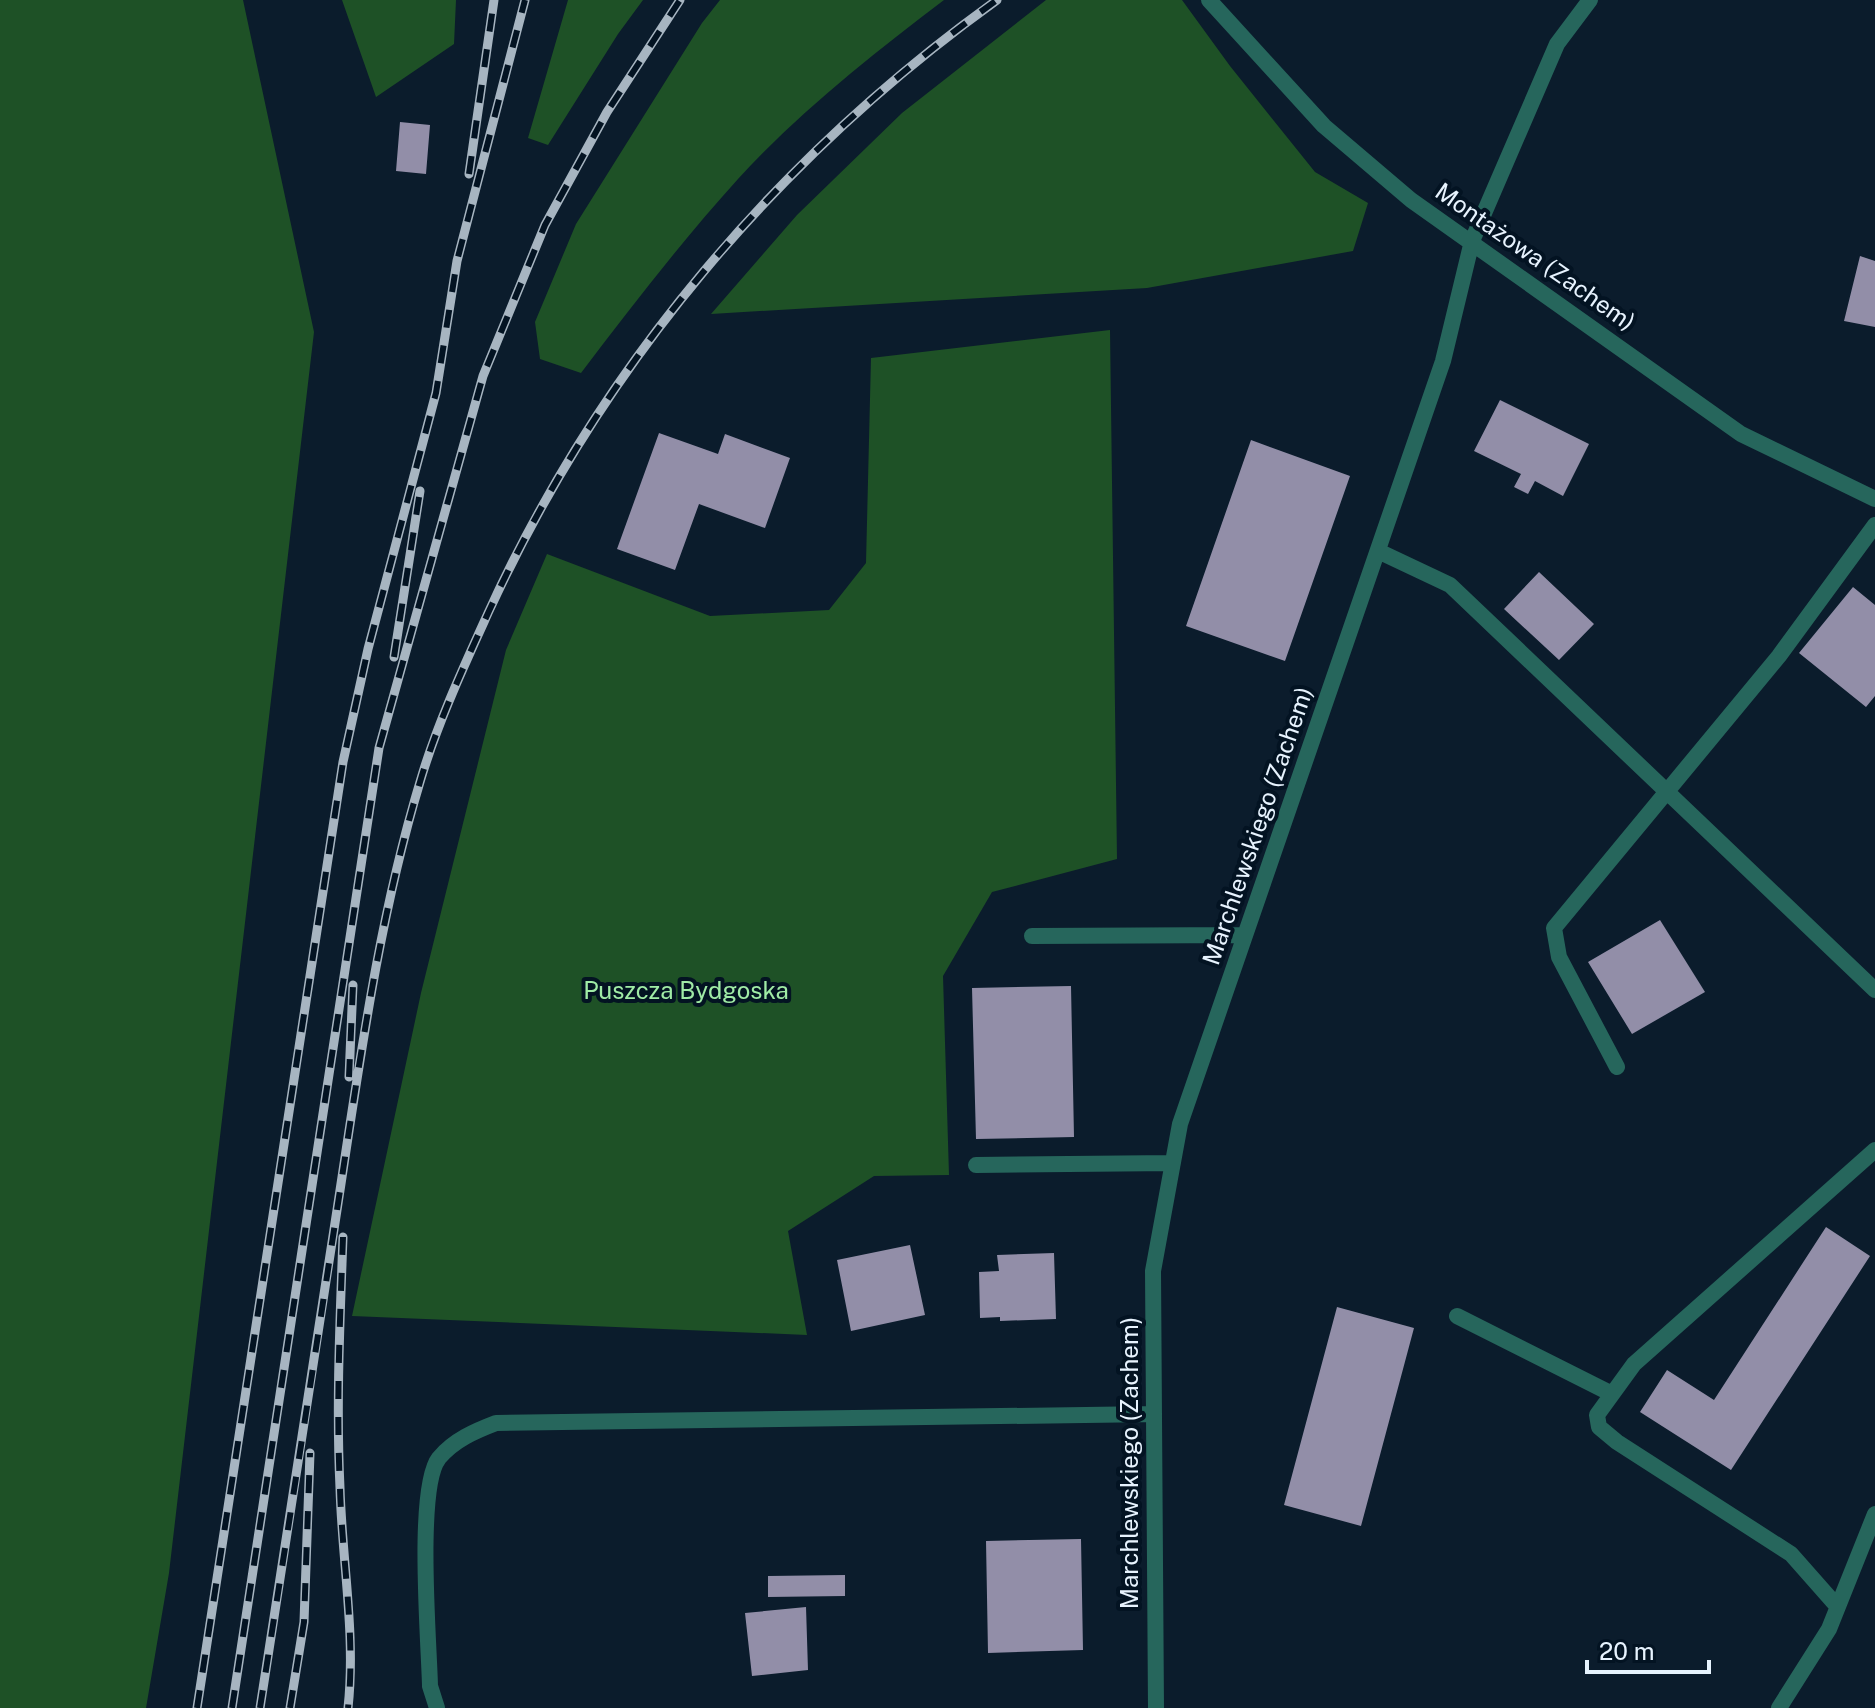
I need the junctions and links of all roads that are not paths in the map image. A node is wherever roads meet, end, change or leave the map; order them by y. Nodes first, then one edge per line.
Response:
1 (1209, 0) edge
2 (1590, 0) edge
3 (1472, 241) junction
4 (1875, 499) edge
5 (1875, 525) edge
6 (1378, 551) junction
7 (1668, 791) junction
8 (1244, 935) junction
9 (1032, 936) dead end
10 (1875, 990) edge
11 (1617, 1067) dead end
12 (1875, 1150) edge
13 (1173, 1163) junction
14 (976, 1165) dead end
15 (1457, 1316) dead end
16 (1612, 1394) junction
17 (1154, 1414) junction
18 (1875, 1514) edge
19 (1836, 1605) junction
20 (437, 1708) edge
21 (1156, 1708) edge
22 (1779, 1708) edge

1 - 3 lane, Montażowa (Zachem)
2 - 3 lane, Marchlewskiego (Zachem)
3 - 4 lane, Montażowa (Zachem)
3 - 6 lane, Marchlewskiego (Zachem)
5 - 7 lane
6 - 7 lane
6 - 8 lane, Marchlewskiego (Zachem)
7 - 10 lane
7 - 11 lane
8 - 9 lane
8 - 13 lane, Marchlewskiego (Zachem)
12 - 16 lane
13 - 14 lane
13 - 17 lane, Marchlewskiego (Zachem)
15 - 16 lane
16 - 19 lane
17 - 20 lane
17 - 21 lane, Marchlewskiego (Zachem)
18 - 19 lane
19 - 22 lane

